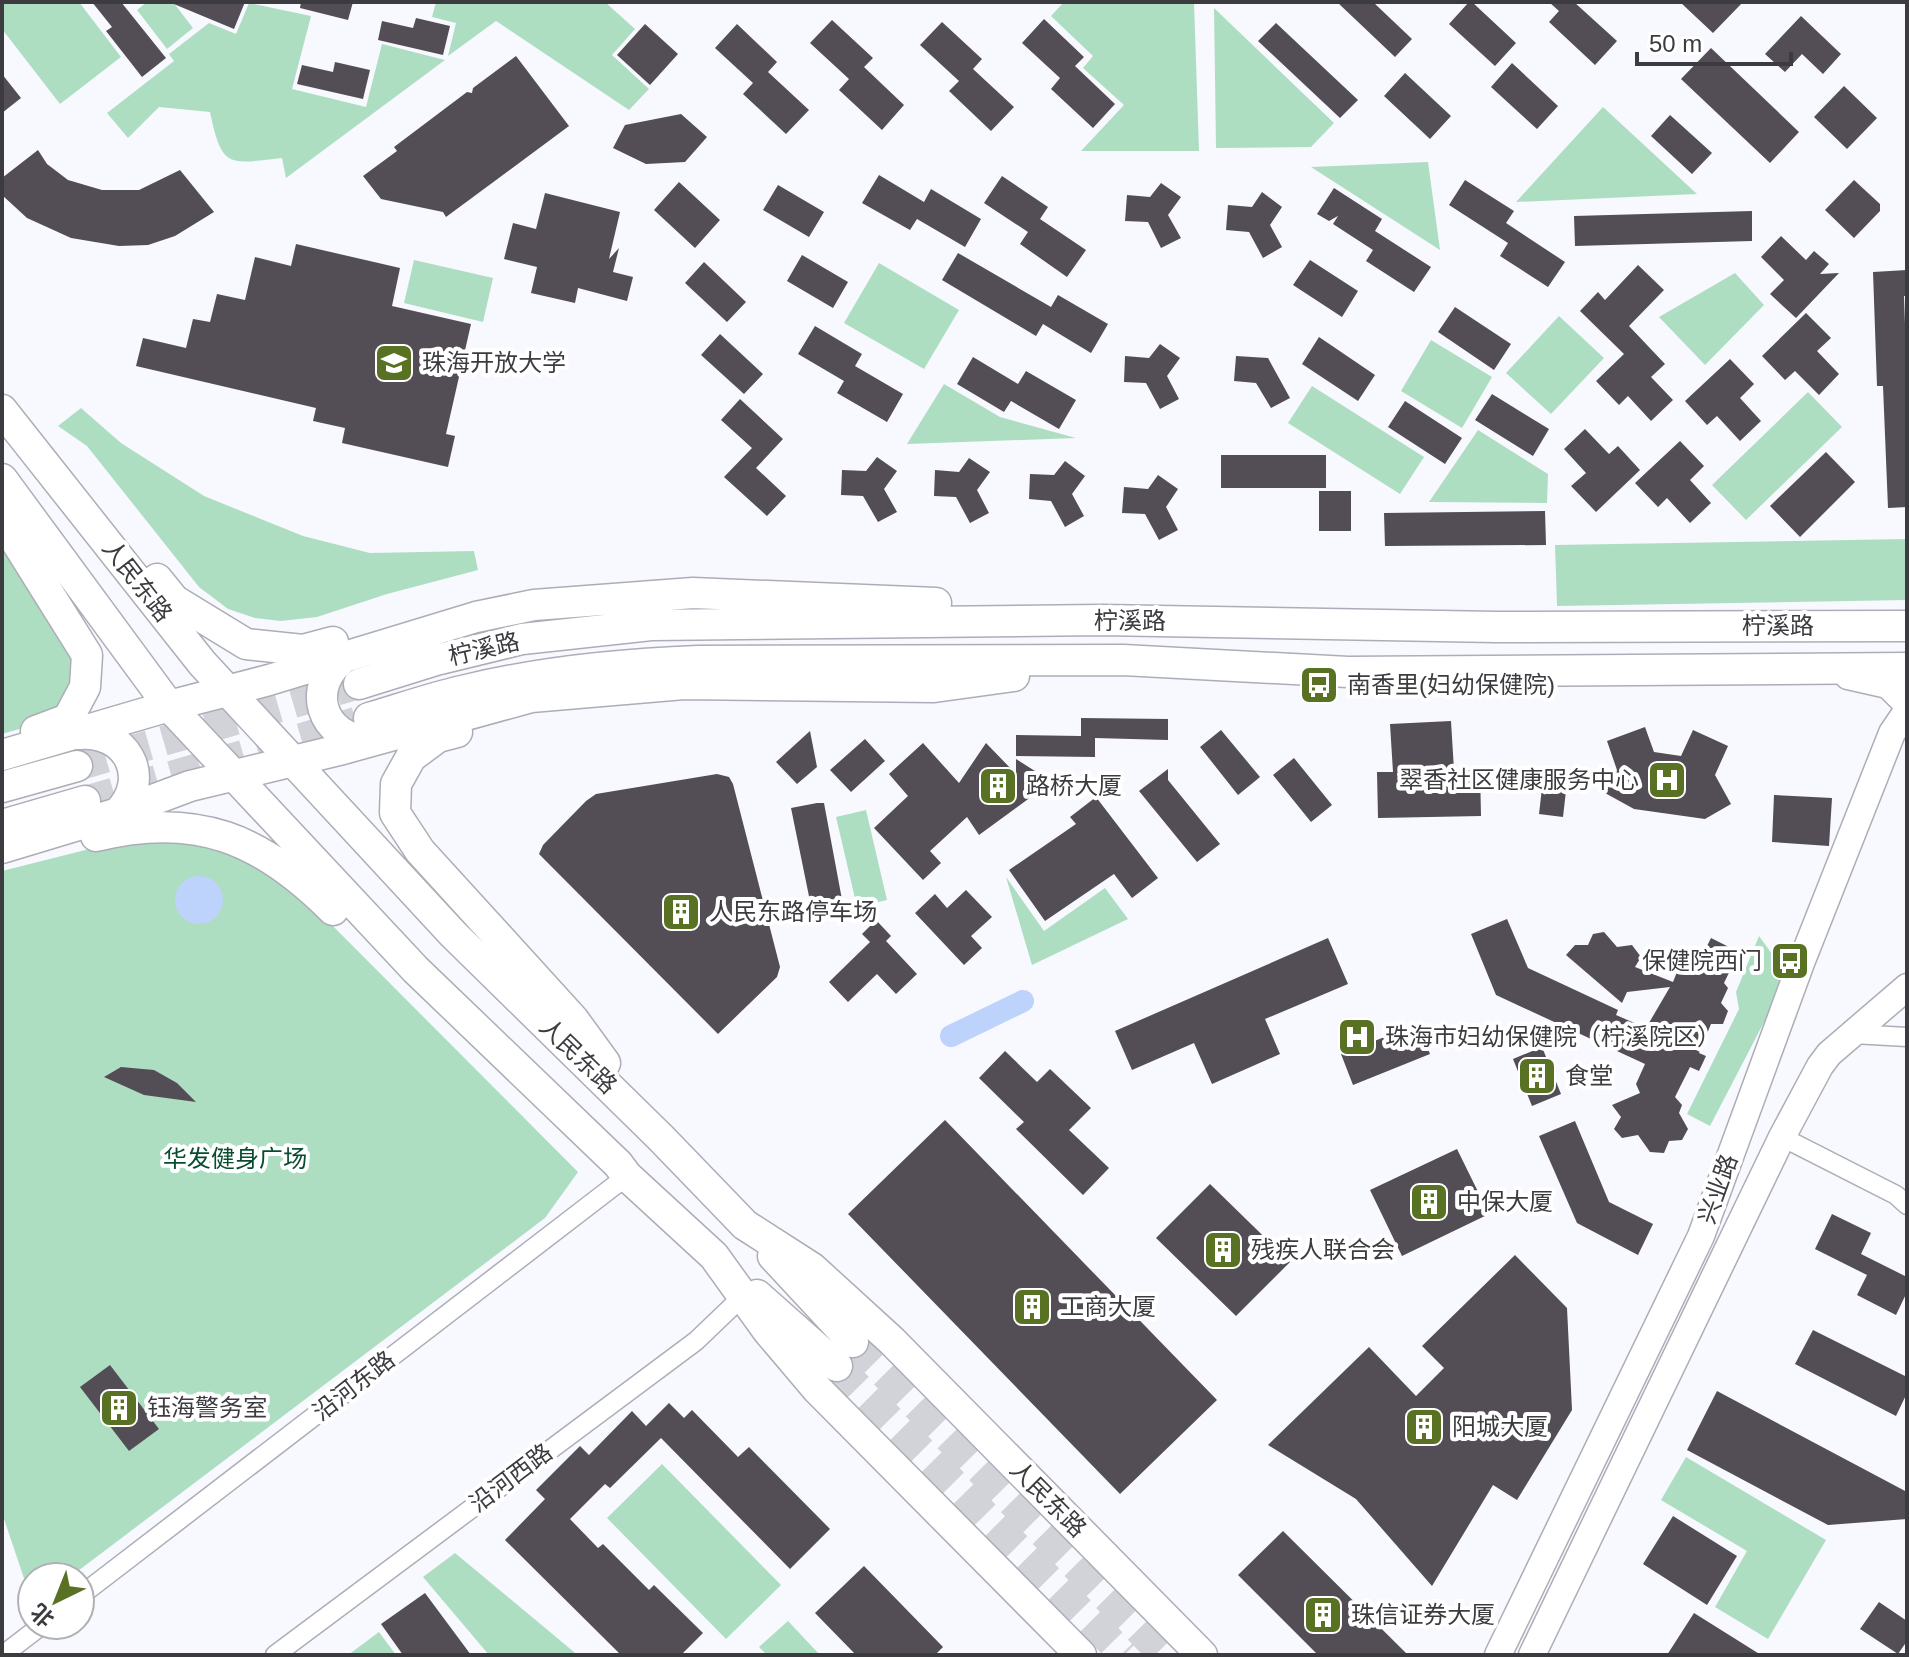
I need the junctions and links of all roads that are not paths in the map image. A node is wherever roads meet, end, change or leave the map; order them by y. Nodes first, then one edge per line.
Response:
1 (2, 410) edge
2 (49, 470) junction
3 (6, 497) edge
4 (476, 617) junction
5 (1101, 620) junction
6 (1715, 626) junction
7 (1907, 626) edge
8 (346, 656) junction
9 (1123, 660) junction
10 (1907, 668) edge
11 (1715, 669) junction
12 (1813, 669) junction
13 (359, 684) tunnel mouth
14 (684, 684) junction
15 (229, 691) junction
16 (1907, 704) edge
17 (169, 706) junction
18 (1907, 711) edge
19 (370, 729) junction
20 (73, 734) junction
21 (2, 743) edge
22 (2, 755) edge
23 (291, 760) junction
24 (77, 766) tunnel mouth
25 (234, 776) junction
26 (2, 787) edge
27 (85, 801) tunnel mouth
28 (118, 813) junction
29 (2, 825) edge
30 (2, 848) edge
31 (2, 864) edge
32 (453, 934) junction
33 (416, 970) junction
34 (1907, 987) edge
35 (1853, 1034) junction
36 (1907, 1037) edge
37 (1782, 1137) junction
38 (661, 1138) junction
39 (623, 1170) junction
40 (1907, 1205) edge
41 (745, 1225) junction
42 (714, 1256) junction
43 (743, 1296) junction
44 (96, 1583) edge
45 (24, 1649) edge
46 (3, 1655) edge
47 (275, 1655) edge
48 (1081, 1655) edge
49 (1202, 1655) edge
50 (1498, 1655) edge
51 (1532, 1655) edge

1 - 2 main road, 人民东路
2 - 3 main road
2 - 4 main road
2 - 15 main road, 人民东路
3 - 17 main road, 人民东路
3 - 21 main road
4 - 5 main road
4 - 8 main road
5 - 6 main road, 柠溪路
5 - 13 main road, 柠溪路
6 - 7 main road, 柠溪路
6 - 11 main road
8 - 15 main road
8 - 19 main road
9 - 11 main road, 柠溪路
9 - 14 main road
9 - 19 main road, 柠溪路
10 - 12 main road, 柠溪路
11 - 12 main road, 柠溪路
12 - 16 main road
14 - 19 main road
14 - 38 main road
15 - 17 main road
15 - 23 main road, 人民东路
17 - 20 main road
17 - 25 main road, 人民东路
18 - 50 main road, 兴业路
19 - 23 main road
20 - 22 main road
20 - 28 main road
23 - 25 main road
23 - 32 main road, 人民东路
24 - 26 main road
25 - 28 main road
25 - 33 main road, 人民东路
27 - 29 main road
28 - 30 main road
31 - 39 main road
32 - 33 main road
32 - 38 main road, 人民东路
33 - 39 main road, 人民东路
34 - 35 main road, 兴业路
35 - 36 street
35 - 37 main road, 兴业路
37 - 40 street
37 - 51 main road, 兴业路
38 - 41 main road, 人民东路
39 - 42 main road, 人民东路
39 - 44 street, 沿河东路
41 - 42 main road
41 - 49 main road, 人民东路
42 - 43 main road, 人民东路
43 - 47 street, 沿河西路
43 - 48 main road, 人民东路
45 - 46 street

